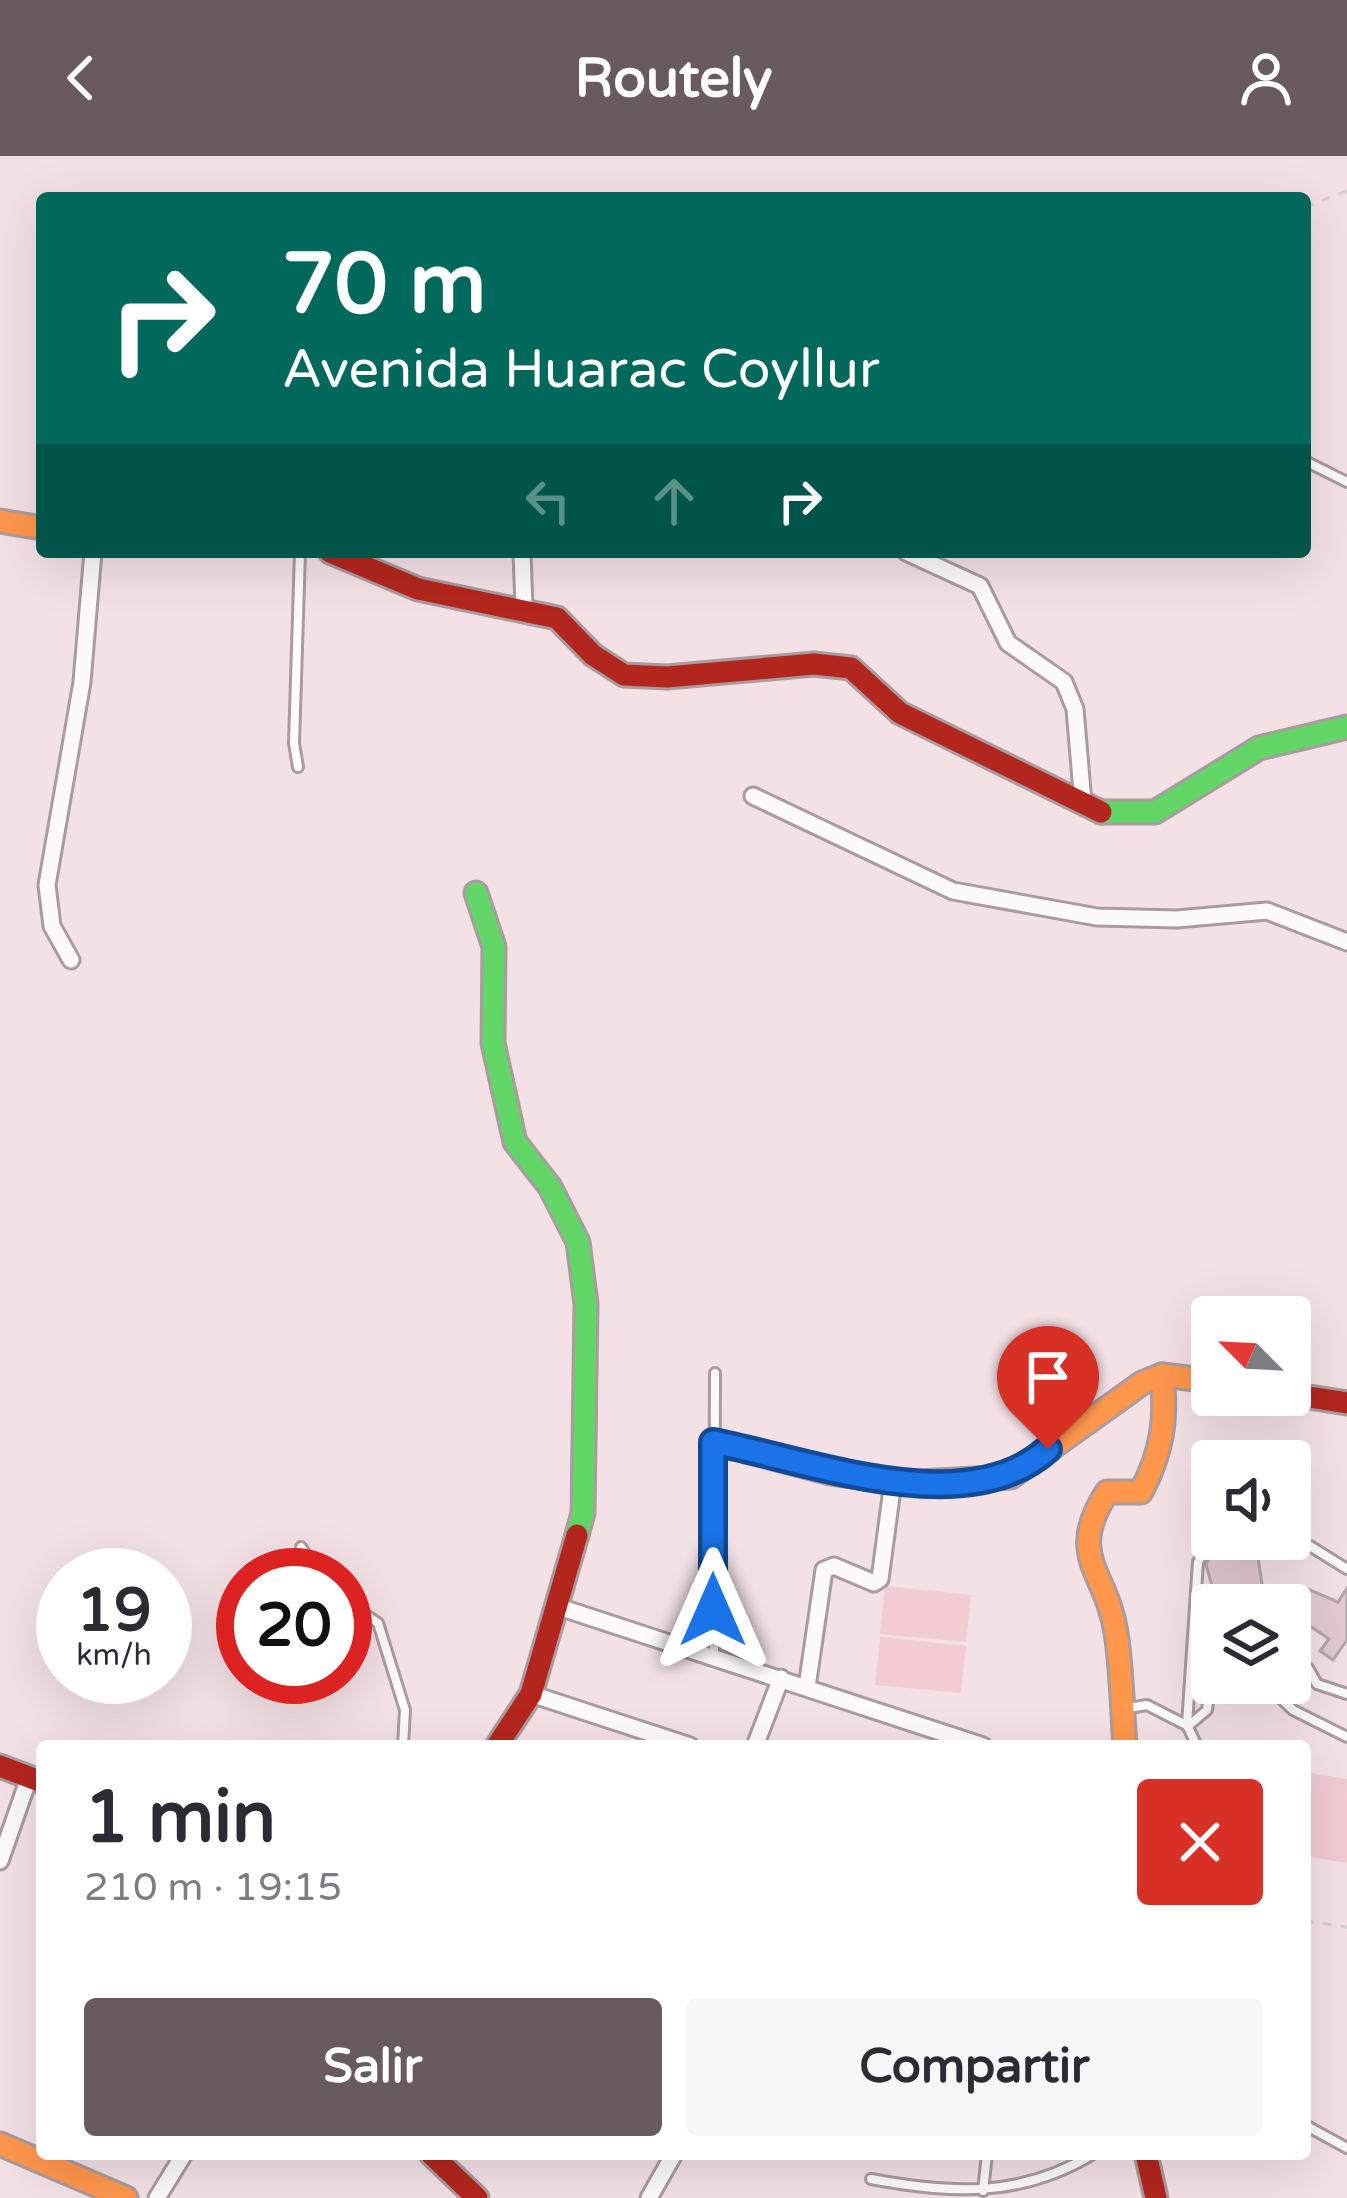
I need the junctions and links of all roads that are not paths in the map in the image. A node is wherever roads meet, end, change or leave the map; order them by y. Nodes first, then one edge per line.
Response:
1 (1311, 463) edge
2 (1347, 482) edge
3 (0, 521) edge
4 (36, 527) edge
5 (92, 558) edge
6 (300, 558) edge
7 (344, 558) edge
8 (522, 558) edge
9 (919, 558) edge
10 (524, 608) junction
11 (1347, 727) edge
12 (298, 766) dead end
13 (753, 796) dead end
14 (1083, 803) junction
15 (476, 893) dead end
16 (1347, 942) edge
17 (71, 960) dead end
18 (715, 1373) dead end
19 (1162, 1375) junction
20 (1191, 1379) edge
21 (1311, 1397) edge
22 (1347, 1402) edge
23 (713, 1442) junction
24 (900, 1483) junction
25 (1311, 1547) edge
26 (1199, 1560) edge
27 (1347, 1569) edge
28 (556, 1606) junction
29 (372, 1618) edge
30 (714, 1656) junction
31 (1311, 1673) edge
32 (781, 1678) junction
33 (807, 1687) junction
34 (531, 1694) junction
35 (1347, 1694) edge
36 (1208, 1704) edge
37 (1287, 1704) edge
38 (1119, 1710) junction
39 (1188, 1726) junction
40 (1347, 1737) edge
41 (403, 1740) edge
42 (501, 1740) edge
43 (672, 1740) edge
44 (757, 1740) edge
45 (960, 1740) edge
46 (1124, 1740) edge
47 (1194, 1740) edge
48 (0, 1766) edge
49 (36, 1779) edge
50 (0, 1861) edge
51 (1311, 2128) edge
52 (0, 2144) edge
53 (1347, 2148) edge
54 (36, 2155) edge
55 (50, 2160) edge
56 (180, 2160) edge
57 (437, 2160) edge
58 (671, 2160) edge
59 (986, 2160) edge
60 (1083, 2160) edge
61 (1147, 2160) edge
62 (871, 2179) dead end
63 (983, 2191) junction
64 (99, 2193) edge
65 (926, 2194) edge
66 (126, 2198) edge
67 (157, 2198) edge
68 (477, 2198) edge
69 (649, 2198) edge
70 (1156, 2198) edge

1 - 2 lane
3 - 4 main road
5 - 17 street
6 - 12 lane
7 - 10 main road
8 - 10 street
9 - 14 street
10 - 14 main road
11 - 14 main road
13 - 16 street
15 - 28 main road
18 - 23 lane
19 - 20 main road
19 - 24 main road
19 - 38 main road
21 - 22 main road
23 - 24 main road
23 - 30 lane
24 - 33 street
25 - 27 lane
26 - 39 lane
28 - 30 street
28 - 34 main road
29 - 41 lane
30 - 32 street
31 - 35 lane
32 - 33 street
32 - 44 street
33 - 45 street
34 - 42 main road
34 - 43 street
36 - 39 lane
37 - 40 lane
38 - 39 lane
38 - 46 main road
39 - 47 lane
48 - 49 main road
49 - 50 street
51 - 53 lane
52 - 54 main road
55 - 64 main road
56 - 67 street
57 - 68 main road
58 - 69 street
59 - 63 lane
60 - 63 lane
61 - 70 main road
62 - 65 lane
63 - 65 lane
64 - 66 main road

